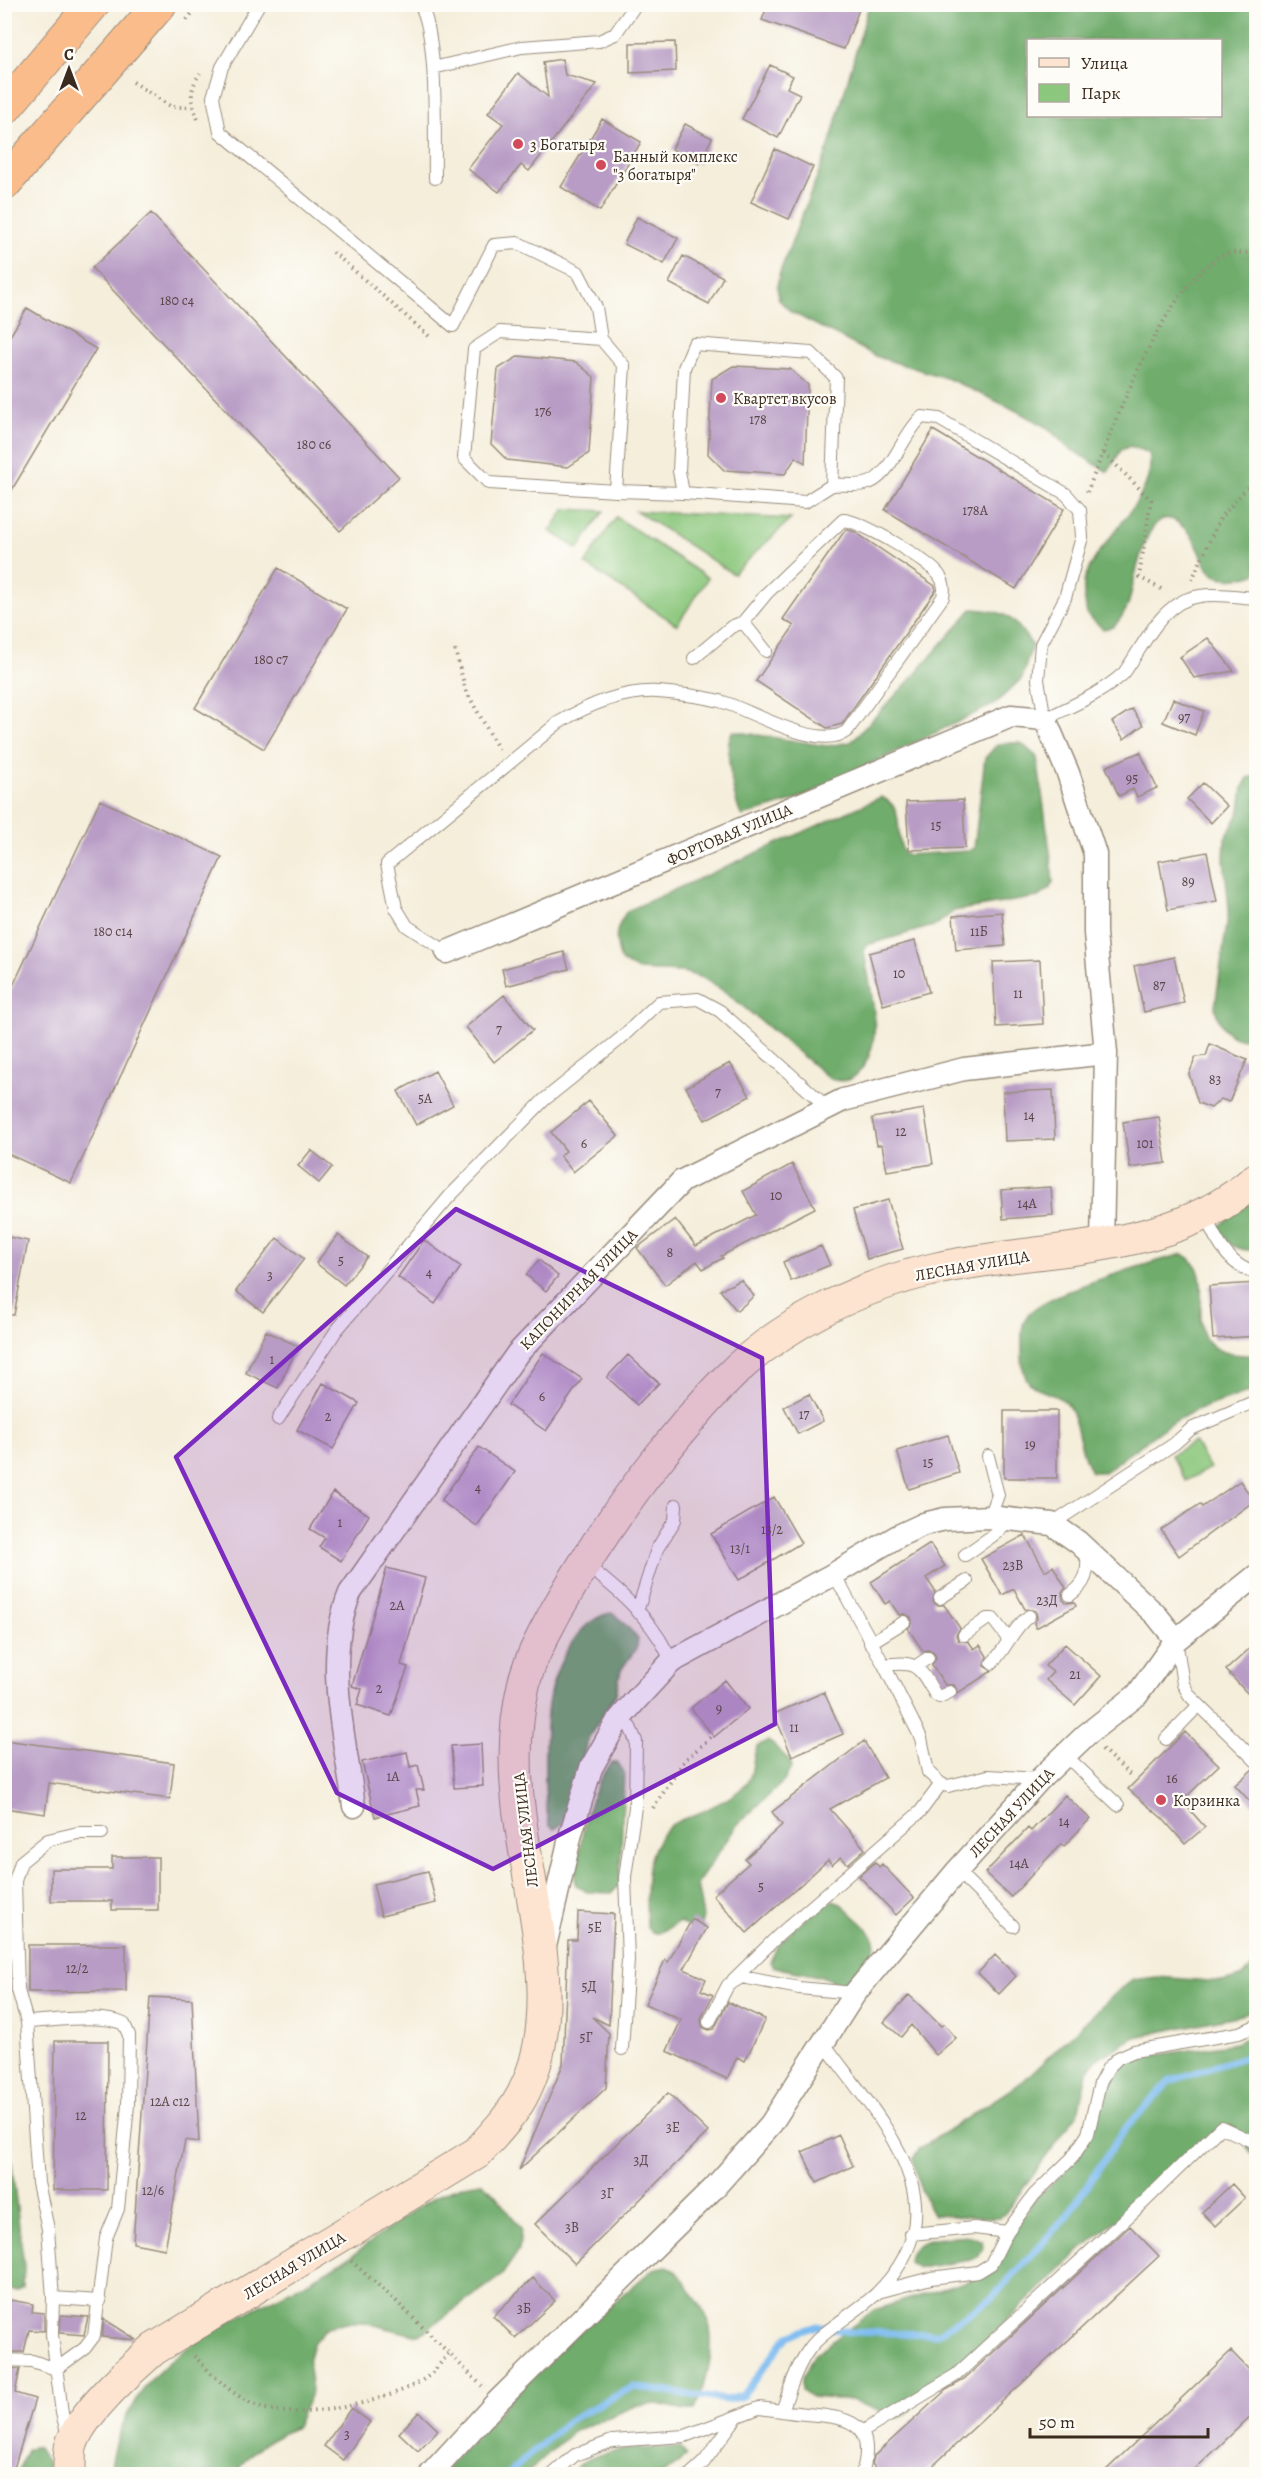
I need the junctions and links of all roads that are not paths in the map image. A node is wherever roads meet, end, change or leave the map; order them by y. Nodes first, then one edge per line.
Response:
1 (93, 4) edge
2 (259, 4) edge
3 (420, 4) edge
4 (636, 4) edge
5 (173, 12) edge
6 (433, 68) junction
7 (4, 110) edge
8 (435, 178) dead end
9 (4, 184) edge
10 (601, 339) junction
11 (832, 485) junction
12 (616, 491) junction
13 (683, 493) junction
14 (1257, 598) edge
15 (743, 622) junction
16 (766, 651) dead end
17 (694, 658) dead end
18 (1045, 719) junction
19 (447, 952) joint
20 (1106, 1053) junction
21 (828, 1108) junction
22 (1257, 1179) edge
23 (1205, 1214) junction
24 (1102, 1244) junction
25 (1257, 1273) edge
26 (1257, 1401) edge
27 (278, 1419) dead end
28 (988, 1456) dead end
29 (676, 1505) dead end
30 (1000, 1518) junction
31 (1052, 1524) junction
32 (1087, 1550) junction
33 (965, 1555) dead end
34 (583, 1563) junction
35 (834, 1574) junction
36 (1257, 1576) edge
37 (967, 1581) dead end
38 (1070, 1594) dead end
39 (940, 1598) dead end
40 (637, 1612) junction
41 (1029, 1616) dead end
42 (904, 1622) dead end
43 (964, 1635) dead end
44 (1009, 1640) junction
45 (1176, 1640) junction
46 (870, 1643) junction
47 (928, 1658) dead end
48 (671, 1662) junction
49 (992, 1663) dead end
50 (884, 1665) junction
51 (916, 1666) junction
52 (950, 1692) dead end
53 (1199, 1705) junction
54 (617, 1722) junction
55 (1166, 1739) dead end
56 (1065, 1754) junction
57 (1257, 1761) edge
58 (1040, 1779) junction
59 (941, 1784) junction
60 (1118, 1805) dead end
61 (354, 1806) dead end
62 (102, 1833) dead end
63 (957, 1870) junction
64 (1013, 1926) dead end
65 (543, 1959) junction
66 (734, 1980) junction
67 (855, 1993) junction
68 (27, 2022) junction
69 (710, 2022) dead end
70 (1257, 2026) edge
71 (824, 2042) junction
72 (622, 2049) dead end
73 (1257, 2143) edge
74 (1007, 2232) junction
75 (911, 2234) junction
76 (878, 2292) junction
77 (53, 2298) junction
78 (99, 2301) junction
79 (4, 2360) edge
80 (56, 2369) junction
81 (782, 2411) junction
82 (736, 2417) junction
83 (862, 2432) junction
84 (70, 2460) edge
85 (431, 2475) edge
86 (553, 2475) edge
87 (691, 2475) edge
88 (862, 2475) edge

1 - 7 highway
2 - 10 lane
3 - 6 lane
4 - 6 lane
5 - 9 highway
6 - 8 lane
10 - 12 lane
10 - 12 lane
11 - 13 lane
11 - 13 lane
11 - 18 lane
12 - 13 lane
14 - 18 lane
15 - 16 lane
15 - 17 lane
15 - 19 lane
18 - 19 street, ФОРТОВАЯ УЛИЦА
18 - 20 street
20 - 21 street, КАПОНИРНАЯ УЛИЦА
20 - 24 street
21 - 27 lane
21 - 61 street, КАПОНИРНАЯ УЛИЦА
22 - 23 main road, ЛЕСНАЯ УЛИЦА
23 - 24 main road, ЛЕСНАЯ УЛИЦА
23 - 25 lane
24 - 34 main road, ЛЕСНАЯ УЛИЦА
26 - 31 lane
28 - 30 lane
29 - 40 lane
30 - 31 street
30 - 33 lane
30 - 35 street
31 - 32 street
32 - 38 lane
32 - 45 street
34 - 40 lane
34 - 65 main road, ЛЕСНАЯ УЛИЦА
35 - 46 lane
35 - 48 street
36 - 45 street, ЛЕСНАЯ УЛИЦА
37 - 39 lane
40 - 48 lane
41 - 44 lane
42 - 46 lane
43 - 44 lane
44 - 49 lane
45 - 53 lane
45 - 56 street, ЛЕСНАЯ УЛИЦА
46 - 50 lane
47 - 51 lane
48 - 54 street
50 - 51 lane
50 - 59 lane
51 - 52 lane
53 - 55 lane
53 - 57 lane
54 - 65 street
54 - 72 lane
56 - 58 street, ЛЕСНАЯ УЛИЦА
56 - 60 lane
58 - 59 lane
58 - 63 street, ЛЕСНАЯ УЛИЦА
59 - 66 lane
62 - 68 lane
63 - 64 lane
63 - 67 street, ЛЕСНАЯ УЛИЦА
65 - 84 main road, ЛЕСНАЯ УЛИЦА
66 - 67 lane
66 - 69 lane
67 - 71 street, ЛЕСНАЯ УЛИЦА
68 - 77 lane
68 - 78 lane
70 - 74 lane
71 - 75 lane
71 - 85 street, ЛЕСНАЯ УЛИЦА
73 - 83 lane
74 - 75 lane
74 - 76 lane
75 - 76 lane
76 - 81 lane
77 - 78 lane
77 - 80 lane
78 - 80 lane
79 - 80 lane
80 - 84 lane
81 - 82 lane
81 - 83 lane
82 - 86 lane
82 - 87 lane
83 - 88 lane

